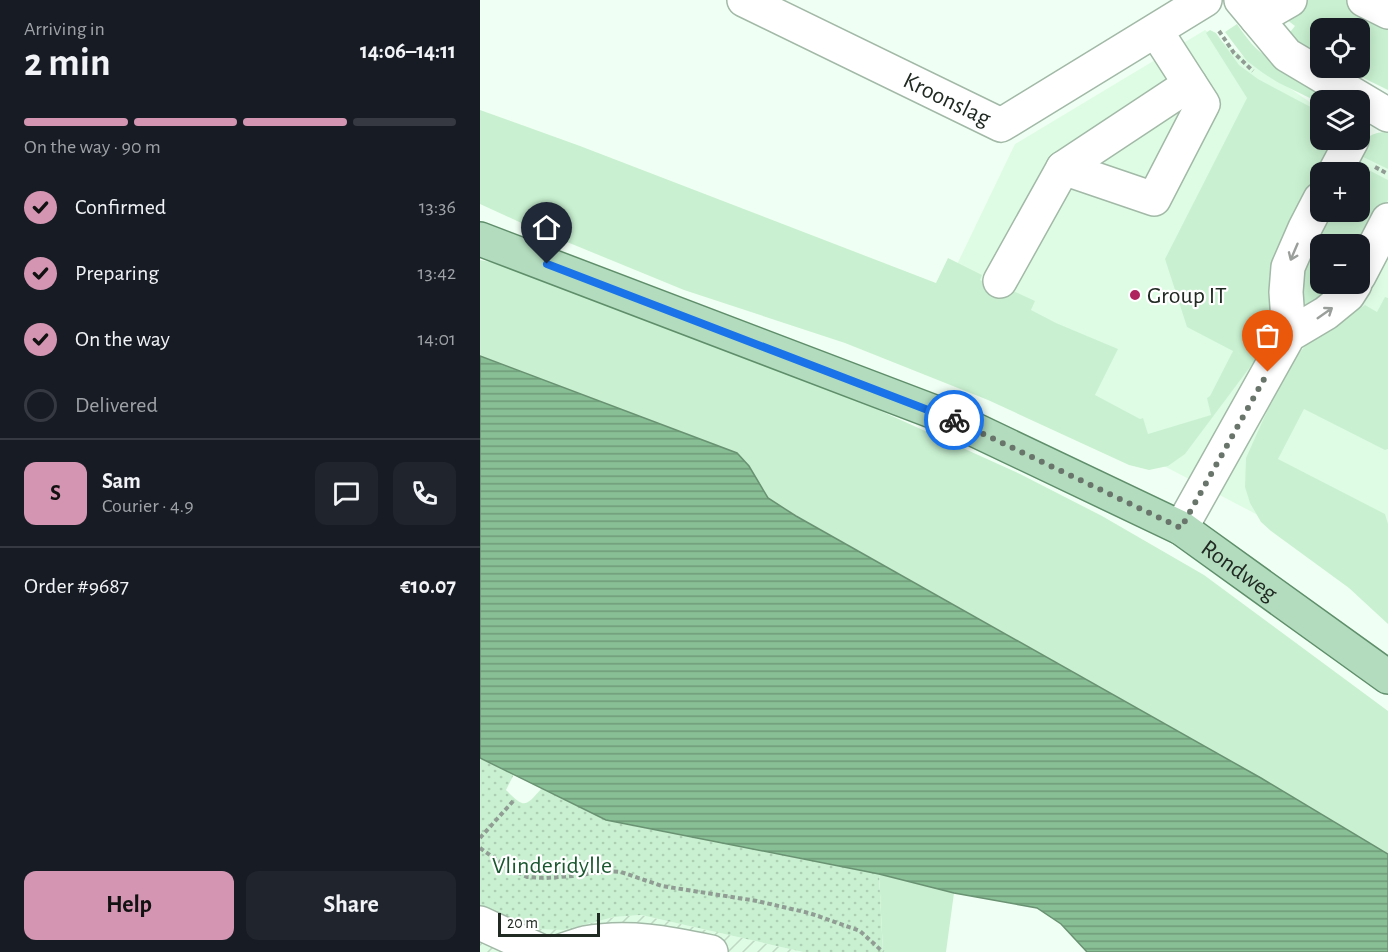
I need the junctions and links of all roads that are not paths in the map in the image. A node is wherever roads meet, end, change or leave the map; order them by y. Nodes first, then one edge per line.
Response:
1 (744, 0) edge
2 (1205, 0) edge
3 (1290, 0) edge
4 (1364, 0) edge
5 (1249, 10) edge
6 (1388, 12) edge
7 (1156, 31) junction
8 (1190, 84) junction
9 (1372, 116) edge
10 (1063, 168) junction
11 (1310, 219) edge
12 (1388, 220) edge
13 (480, 239) edge
14 (1370, 255) edge
15 (1000, 281) dead end
16 (1349, 294) edge
17 (1289, 335) junction
18 (1181, 528) junction
19 (1388, 677) edge
20 (480, 923) edge
21 (543, 952) edge
22 (558, 952) edge
23 (711, 952) edge

1 - 7 street, Kroonslag
2 - 7 street, Kroonslag
3 - 5 street
4 - 6 street
5 - 9 street
7 - 8 street
8 - 10 street
8 - 10 street
10 - 15 street
11 -> 17 street
12 - 14 street
13 - 18 main road, Rondweg
17 -> 16 street
17 - 18 street
18 - 19 main road, Rondweg
20 - 21 street
22 - 23 street

